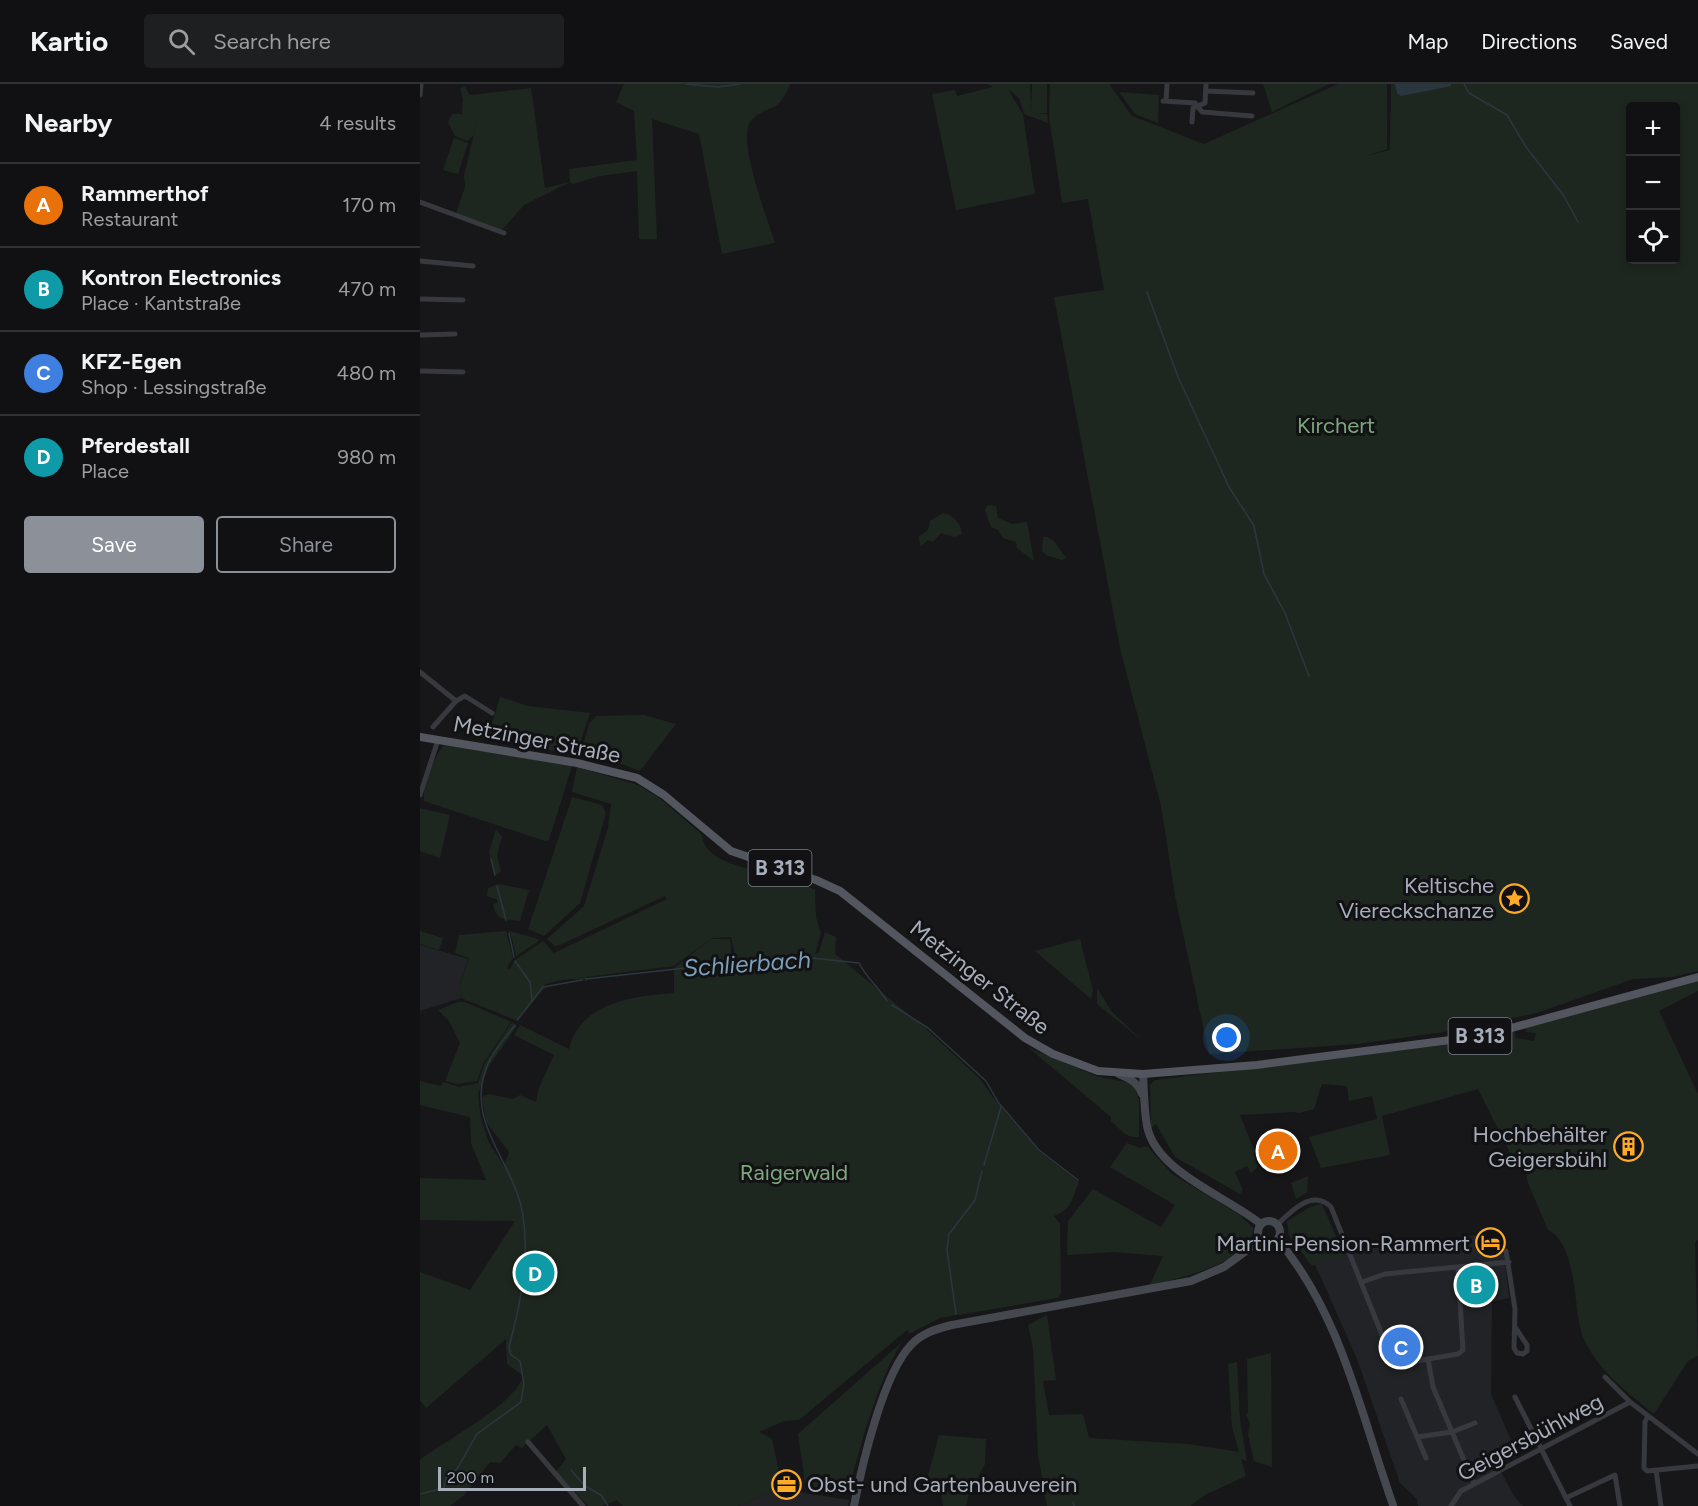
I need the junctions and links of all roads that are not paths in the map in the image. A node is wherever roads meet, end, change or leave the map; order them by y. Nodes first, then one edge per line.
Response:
1 (421, 84) edge
2 (1167, 84) edge
3 (1206, 87) edge
4 (1253, 93) dead end
5 (420, 95) edge
6 (1198, 107) junction
7 (1252, 116) dead end
8 (1192, 122) dead end
9 (420, 202) edge
10 (504, 233) dead end
11 (420, 261) edge
12 (473, 266) dead end
13 (420, 299) edge
14 (463, 300) dead end
15 (455, 334) dead end
16 (420, 335) edge
17 (420, 371) edge
18 (463, 372) dead end
19 (420, 672) edge
20 (456, 701) junction
21 (492, 713) dead end
22 (433, 727) dead end
23 (420, 737) edge
24 (438, 739) junction
25 (420, 795) edge
26 (1698, 977) edge
27 (1119, 1074) junction
28 (1143, 1074) junction
29 (1145, 1101) junction
30 (1261, 1224) junction
31 (1278, 1224) junction
32 (1261, 1240) junction
33 (1278, 1240) junction
34 (1506, 1251) dead end
35 (1509, 1262) junction
36 (1458, 1268) junction
37 (1362, 1282) junction
38 (1515, 1327) dead end
39 (1428, 1359) junction
40 (1605, 1377) dead end
41 (1515, 1396) dead end
42 (1401, 1399) dead end
43 (1630, 1402) junction
44 (1648, 1416) junction
45 (1475, 1423) dead end
46 (1452, 1432) junction
47 (1417, 1437) junction
48 (528, 1442) dead end
49 (1540, 1450) junction
50 (1698, 1454) edge
51 (1426, 1458) dead end
52 (1698, 1466) edge
53 (1656, 1470) junction
54 (1474, 1484) junction
55 (1566, 1498) junction
56 (1392, 1505) edge
57 (583, 1506) edge
58 (854, 1506) edge
59 (1402, 1506) edge
60 (1451, 1506) edge
61 (1570, 1506) edge
62 (1620, 1506) edge
63 (1661, 1506) edge

1 - 5 street
2 - 6 street
3 - 4 street
3 - 6 street
6 - 7 street
6 - 8 street
9 - 10 street
11 - 12 street
13 - 14 street
15 - 16 street
17 - 18 street
19 - 20 street
20 - 21 street
20 - 22 street
23 - 24 main road, Metzinger Straße / B 313
24 - 25 street
24 - 27 main road, Metzinger Straße / B 313
26 - 28 main road, Metzinger Straße / B 313
27 - 28 main road, Metzinger Straße / B 313
27 - 29 street
28 - 29 street
29 - 30 street
30 - 31 street
30 - 32 street
31 - 33 street
31 - 37 street
32 - 33 street
32 - 58 street
33 - 56 street
34 - 35 street
35 - 36 street
35 - 38 street
36 - 37 street
36 - 39 street
37 - 39 street
39 - 46 street
40 - 43 street, Geigersbühlweg
41 - 49 street
42 - 47 street
43 - 44 street, Geigersbühlweg
43 - 49 street, Geigersbühlweg
44 - 50 street, Geigersbühlweg
44 - 53 street
45 - 46 street
46 - 47 street
46 - 54 street
47 - 51 street
48 - 57 street
49 - 54 street, Geigersbühlweg
49 - 55 street
52 - 53 street
53 - 63 street
54 - 60 street, Geigersbühlweg
55 - 61 street
55 - 62 street
56 - 59 street

